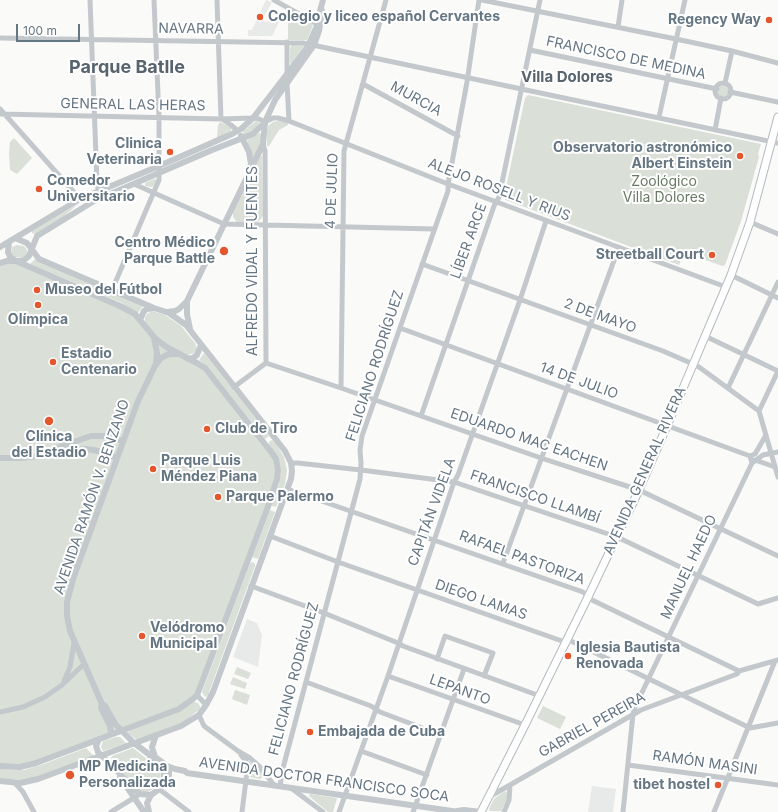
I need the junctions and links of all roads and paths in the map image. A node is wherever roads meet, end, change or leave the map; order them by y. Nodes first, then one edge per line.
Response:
1 (90, 0) edge
2 (154, 0) edge
3 (217, 0) edge
4 (274, 0) edge
5 (286, 0) edge
6 (323, 0) edge
7 (386, 0) edge
8 (478, 0) edge
9 (482, 0) edge
10 (540, 0) edge
11 (622, 0) edge
12 (685, 0) edge
13 (287, 7) junction
14 (321, 8) junction
15 (537, 11) junction
16 (317, 24) junction
17 (618, 27) junction
18 (0, 38) edge
19 (92, 38) junction
20 (676, 39) junction
21 (156, 40) junction
22 (218, 42) junction
23 (287, 42) junction
24 (311, 45) junction
25 (530, 50) junction
26 (732, 51) junction
27 (371, 57) junction
28 (778, 63) edge
29 (287, 74) junction
30 (468, 78) junction
31 (667, 79) junction
32 (287, 82) junction
33 (725, 83) junction
34 (363, 84) junction
35 (717, 88) junction
36 (522, 89) junction
37 (730, 92) junction
38 (722, 98) junction
39 (778, 102) edge
40 (0, 109) edge
41 (2, 114) edge
42 (94, 116) junction
43 (159, 117) junction
44 (659, 117) junction
45 (778, 117) edge
46 (253, 118) junction
47 (221, 119) junction
48 (289, 121) junction
49 (265, 122) junction
50 (715, 130) junction
51 (238, 131) junction
52 (458, 136) junction
53 (242, 138) junction
54 (775, 142) edge
55 (263, 144) junction
56 (346, 144) junction
57 (160, 166) junction
58 (250, 170) junction
59 (160, 173) junction
60 (134, 184) junction
61 (448, 184) junction
62 (98, 191) junction
63 (154, 193) junction
64 (100, 198) junction
65 (80, 199) junction
66 (496, 202) junction
67 (546, 220) junction
68 (60, 222) junction
69 (750, 222) junction
70 (224, 224) junction
71 (265, 225) junction
72 (342, 227) junction
73 (434, 229) junction
74 (778, 234) edge
75 (15, 238) junction
76 (8, 242) junction
77 (0, 247) edge
78 (619, 247) junction
79 (32, 248) junction
80 (16, 261) junction
81 (0, 263) edge
82 (422, 264) junction
83 (731, 275) junction
84 (468, 281) junction
85 (778, 282) edge
86 (726, 287) junction
87 (112, 290) junction
88 (772, 295) junction
89 (778, 298) edge
90 (520, 300) junction
91 (187, 301) junction
92 (154, 308) junction
93 (167, 312) junction
94 (140, 320) junction
95 (590, 326) junction
96 (400, 328) junction
97 (190, 329) junction
98 (705, 336) junction
99 (154, 337) junction
100 (445, 344) junction
101 (201, 345) junction
102 (177, 354) junction
103 (743, 355) junction
104 (188, 359) junction
105 (266, 363) junction
106 (497, 364) junction
107 (693, 364) junction
108 (156, 366) junction
109 (778, 371) edge
110 (234, 386) junction
111 (341, 388) junction
112 (728, 388) junction
113 (566, 390) junction
114 (375, 400) junction
115 (759, 411) junction
116 (421, 416) junction
117 (667, 426) junction
118 (472, 434) junction
119 (766, 434) junction
120 (274, 438) junction
121 (123, 441) junction
122 (265, 444) junction
123 (778, 452) edge
124 (772, 453) junction
125 (45, 455) junction
126 (0, 458) edge
127 (117, 458) junction
128 (541, 458) junction
129 (752, 460) junction
130 (291, 463) junction
131 (775, 467) junction
132 (361, 470) junction
133 (778, 477) edge
134 (454, 482) junction
135 (287, 489) junction
136 (639, 490) junction
137 (269, 504) junction
138 (524, 507) junction
139 (280, 508) junction
140 (351, 510) junction
141 (720, 529) junction
142 (270, 536) junction
143 (617, 537) junction
144 (435, 539) junction
145 (778, 556) edge
146 (247, 560) junction
147 (338, 562) junction
148 (503, 563) junction
149 (259, 565) junction
150 (698, 576) junction
151 (251, 586) junction
152 (417, 590) junction
153 (588, 597) junction
154 (778, 598) edge
155 (324, 613) junction
156 (669, 637) junction
157 (566, 642) junction
158 (74, 643) junction
159 (398, 643) junction
160 (437, 659) junction
161 (776, 661) edge
162 (84, 664) junction
163 (464, 669) junction
164 (739, 671) junction
165 (388, 676) junction
166 (484, 676) junction
167 (648, 679) junction
168 (306, 682) junction
169 (62, 685) junction
170 (197, 695) junction
171 (680, 695) junction
172 (540, 696) junction
173 (454, 701) junction
174 (102, 704) junction
175 (206, 705) junction
176 (376, 709) junction
177 (0, 712) edge
178 (633, 714) junction
179 (199, 715) junction
180 (778, 723) edge
181 (525, 726) junction
182 (748, 727) junction
183 (121, 730) junction
184 (111, 734) junction
185 (441, 735) junction
186 (156, 736) junction
187 (99, 739) junction
188 (134, 743) junction
189 (238, 751) junction
190 (361, 752) junction
191 (102, 756) junction
192 (153, 756) junction
193 (628, 765) junction
194 (0, 766) edge
195 (167, 766) junction
196 (187, 773) junction
197 (169, 775) junction
198 (426, 775) junction
199 (727, 778) junction
200 (0, 781) edge
201 (246, 781) junction
202 (15, 783) junction
203 (163, 783) junction
204 (510, 785) junction
205 (778, 785) edge
206 (277, 786) junction
207 (290, 788) junction
208 (159, 789) junction
209 (151, 795) junction
210 (345, 795) junction
211 (137, 796) junction
212 (489, 797) junction
213 (415, 805) junction
214 (34, 812) edge
215 (110, 812) edge
216 (144, 812) edge
217 (149, 812) edge
218 (189, 812) edge
219 (242, 812) edge
220 (323, 812) edge
221 (339, 812) edge
222 (413, 812) edge
223 (458, 812) edge
224 (481, 812) edge
225 (504, 812) edge
226 (623, 812) edge
227 (714, 812) edge

1 - 19 street
2 - 21 street
3 - 22 street
4 - 13 street
5 - 13 street
6 - 14 street
7 - 27 street, 4 DE JULIO
8 - 30 street, FELICIANO RODRÍGUEZ
9 - 15 street
10 - 15 street, LÍBER ARCE
11 - 17 street
12 - 20 street
13 - 16 street
14 - 16 street
14 - 24 street
15 - 17 street
15 - 25 street, LÍBER ARCE
16 - 24 street
17 - 20 street
18 - 19 street, NAVARRA
19 - 21 street, NAVARRA
19 - 42 street
20 - 26 street
20 - 31 street
21 - 22 street, NAVARRA
21 - 43 street
22 - 23 street, NAVARRA
22 - 47 street
23 - 24 street, NAVARRA
23 - 29 street
24 - 27 street, NAVARRA
24 - 29 street
24 - 32 street
25 - 31 street, FRANCISCO DE MEDINA
25 - 36 street, LÍBER ARCE
26 - 28 street
26 - 33 street
27 - 30 street, NAVARRA
27 - 34 street, 4 DE JULIO
29 - 46 street
30 - 36 street, NAVARRA
30 - 52 street, FELICIANO RODRÍGUEZ
31 - 35 street, FRANCISCO DE MEDINA
31 - 44 street
32 - 48 street
32 - 49 street
33 - 35 street, FRANCISCO DE MEDINA
33 - 37 street, FRANCISCO DE MEDINA
34 - 52 street, MURCIA
34 - 56 street, 4 DE JULIO
35 - 38 street
36 - 44 street, NAVARRA
36 - 66 street, LÍBER ARCE
37 - 38 street
37 - 39 street, FRANCISCO DE MEDINA
38 - 50 street
40 - 41 street
41 - 42 street, GENERAL LAS HERAS
41 - 65 street
42 - 43 street, GENERAL LAS HERAS
42 - 62 street
43 - 47 street, GENERAL LAS HERAS
43 - 57 street
44 - 50 street, NAVARRA
45 - 54 main road, AVENIDA GENERAL RIVERA
46 - 47 street, GENERAL LAS HERAS
46 - 49 street, GENERAL LAS HERAS
46 - 51 street
47 - 51 street
48 - 49 street, ALEJO ROSELL Y RIUS
48 - 56 street, ALEJO ROSELL Y RIUS
49 - 53 street
49 - 55 street
50 - 54 street, NAVARRA
51 - 53 street
51 - 57 street
52 - 61 street, FELICIANO RODRÍGUEZ
53 - 58 street
53 - 59 street
54 - 69 main road, AVENIDA GENERAL RIVERA
55 - 58 street
55 - 71 street, ALFREDO VIDAL Y FUENTES
56 - 61 street, ALEJO ROSELL Y RIUS
56 - 72 street, 4 DE JULIO
57 - 59 street
57 - 62 street
58 - 70 street
59 - 60 street
59 - 63 street
60 - 63 street
60 - 64 street
61 - 66 street, ALEJO ROSELL Y RIUS
61 - 73 street, FELICIANO RODRÍGUEZ
62 - 64 street
62 - 65 street
63 - 70 street
63 - 87 street
64 - 68 street
65 - 68 street
65 - 75 street
66 - 67 street, ALEJO ROSELL Y RIUS
66 - 84 street, LÍBER ARCE
67 - 78 street, ALEJO ROSELL Y RIUS
67 - 90 street, CAPITÁN VIDELA
68 - 79 street
69 - 74 street
69 - 83 main road, AVENIDA GENERAL RIVERA
70 - 71 street
70 - 91 street
71 - 72 street
71 - 105 street, ALFREDO VIDAL Y FUENTES
72 - 73 street
72 - 111 street, 4 DE JULIO
73 - 82 street, FELICIANO RODRÍGUEZ
75 - 76 street
75 - 79 street
76 - 77 street
76 - 80 street
78 - 86 street, ALEJO ROSELL Y RIUS
78 - 95 street
79 - 80 street
79 - 87 street
80 - 81 street
80 - 94 street
82 - 84 street, 2 DE MAYO
82 - 96 street, FELICIANO RODRÍGUEZ
83 - 86 main road, AVENIDA GENERAL RIVERA
83 - 88 street
84 - 90 street, 2 DE MAYO
84 - 100 street, LÍBER ARCE
85 - 88 street
86 - 98 main road, AVENIDA GENERAL RIVERA
87 - 92 street
88 - 89 street
88 - 103 street
90 - 95 street, 2 DE MAYO
90 - 106 street, CAPITÁN VIDELA
91 - 93 street
91 - 97 street
92 - 93 street
92 - 94 street
93 - 97 street
94 - 99 street
95 - 107 street, 2 DE MAYO
95 - 113 street
96 - 100 street, 14 DE JULIO
96 - 114 street, FELICIANO RODRÍGUEZ
97 - 101 street
98 - 103 street
98 - 107 main road, AVENIDA GENERAL RIVERA
99 - 102 street
99 - 108 street, AVENIDA RAMÓN V. BENZANO
100 - 106 street, 14 DE JULIO
100 - 116 street, LÍBER ARCE
101 - 104 street
101 - 110 street
102 - 104 street
102 - 108 street, AVENIDA RAMÓN V. BENZANO
103 - 109 street
103 - 112 street
104 - 122 street
105 - 110 street, ALFREDO VIDAL Y FUENTES
105 - 111 street, EDUARDO MAC EACHEN
106 - 113 street, 14 DE JULIO
106 - 118 street, CAPITÁN VIDELA
107 - 112 street, 2 DE MAYO
107 - 117 main road, AVENIDA GENERAL RIVERA
108 - 121 street, AVENIDA RAMÓN V. BENZANO
109 - 115 street
110 - 120 street
111 - 114 street, EDUARDO MAC EACHEN
112 - 115 street, 2 DE MAYO
113 - 117 street, 14 DE JULIO
113 - 128 street
114 - 116 street, EDUARDO MAC EACHEN
114 - 132 street, FELICIANO RODRÍGUEZ
115 - 119 street
116 - 118 street, EDUARDO MAC EACHEN
117 - 129 street, 14 DE JULIO
117 - 136 main road, AVENIDA GENERAL RIVERA
118 - 128 street, EDUARDO MAC EACHEN
118 - 134 street, CAPITÁN VIDELA
119 - 124 street
119 - 129 street, MANUEL HAEDO
120 - 122 street
120 - 130 street
121 - 125 street
121 - 127 street, AVENIDA RAMÓN V. BENZANO
122 - 137 street
123 - 124 street
124 - 129 street
124 - 131 street
125 - 126 street
125 - 127 street
127 - 158 street, AVENIDA RAMÓN V. BENZANO
128 - 136 street, EDUARDO MAC EACHEN
128 - 138 street
129 - 131 street, 14 DE JULIO
129 - 141 street, MANUEL HAEDO
130 - 132 street, FRANCISCO LLAMBÍ
130 - 135 street
131 - 133 street
132 - 134 street, FRANCISCO LLAMBÍ
132 - 140 street, FELICIANO RODRÍGUEZ
134 - 138 street, FRANCISCO LLAMBÍ
134 - 144 street, CAPITÁN VIDELA
135 - 139 street
135 - 140 street, RAFAEL PASTORIZA
136 - 141 street, EDUARDO MAC EACHEN
136 - 143 main road, AVENIDA GENERAL RIVERA
137 - 139 street
137 - 146 street
138 - 143 street, FRANCISCO LLAMBÍ
138 - 148 street
139 - 142 street
140 - 144 street, RAFAEL PASTORIZA
140 - 147 street, FELICIANO RODRÍGUEZ
141 - 145 street, EDUARDO MAC EACHEN
141 - 150 street, MANUEL HAEDO
142 - 147 street, DIEGO LAMAS
142 - 149 street
143 - 150 street, FRANCISCO LLAMBÍ
143 - 153 main road, AVENIDA GENERAL RIVERA
144 - 148 street, RAFAEL PASTORIZA
144 - 152 street, CAPITÁN VIDELA
146 - 149 street
146 - 170 street
147 - 152 street, DIEGO LAMAS
147 - 155 street, FELICIANO RODRÍGUEZ
148 - 153 street, RAFAEL PASTORIZA
149 - 151 street
150 - 154 street, FRANCISCO LLAMBÍ
150 - 156 street, MANUEL HAEDO
151 - 155 street
151 - 175 street
152 - 157 street, DIEGO LAMAS
152 - 159 street, CAPITÁN VIDELA
153 - 156 street, RAFAEL PASTORIZA
153 - 157 main road, AVENIDA GENERAL RIVERA
155 - 159 street
155 - 168 street, FELICIANO RODRÍGUEZ
156 - 164 street, RAFAEL PASTORIZA
156 - 167 street, MANUEL HAEDO
157 - 167 street, DIEGO LAMAS
157 - 172 main road, AVENIDA GENERAL RIVERA
158 - 162 street, AVENIDA RAMÓN V. BENZANO
158 - 169 street
159 - 160 street
159 - 165 street, CAPITÁN VIDELA
160 - 163 street
160 - 166 street
161 - 164 street, GABRIEL PEREIRA
161 - 182 street
162 - 169 street
162 - 174 street, AVENIDA RAMÓN V. BENZANO
163 - 166 street
163 - 173 street
164 - 171 street, GABRIEL PEREIRA
165 - 173 street, LEPANTO
165 - 176 street, CAPITÁN VIDELA
166 - 172 street
167 - 171 street, DIEGO LAMAS
167 - 178 street, MANUEL HAEDO
168 - 176 street
168 - 206 street, FELICIANO RODRÍGUEZ
169 - 177 street
170 - 175 street
170 - 183 street
171 - 178 street, GABRIEL PEREIRA
171 - 182 street, DIEGO LAMAS
172 - 181 main road, AVENIDA GENERAL RIVERA
173 - 181 street, LEPANTO
173 - 185 street
174 - 183 street, AVENIDA RAMÓN V. BENZANO
174 - 184 street, AVENIDA RAMÓN V. BENZANO
175 - 179 street
176 - 185 street
176 - 190 street, CAPITÁN VIDELA
178 - 193 street, MANUEL HAEDO
178 - 204 street, GABRIEL PEREIRA
179 - 186 street
179 - 189 street
180 - 182 street
181 - 212 main road, AVENIDA GENERAL RIVERA
182 - 199 street
183 - 184 street
183 - 188 street, AVENIDA DOCTOR FRANCISCO SOCA
184 - 187 street
185 - 198 street
186 - 188 street
186 - 192 street
187 - 191 street
187 - 194 street
188 - 191 street
188 - 192 street, AVENIDA DOCTOR FRANCISCO SOCA
189 - 201 street
189 - 206 street
190 - 198 street
190 - 210 street, CAPITÁN VIDELA
191 - 202 street
191 - 211 street
192 - 195 street, AVENIDA DOCTOR FRANCISCO SOCA
192 - 203 street
193 - 199 street, RAMÓN MASINI
193 - 226 street, MANUEL HAEDO
195 - 196 street, AVENIDA DOCTOR FRANCISCO SOCA
195 - 197 street
196 - 197 street, AVENIDA DOCTOR FRANCISCO SOCA
196 - 201 street, AVENIDA DOCTOR FRANCISCO SOCA
197 - 203 street
198 - 213 street
199 - 205 street, RAMÓN MASINI
199 - 227 street
200 - 202 street
201 - 206 street, AVENIDA DOCTOR FRANCISCO SOCA
201 - 219 street
202 - 214 street
203 - 208 street
204 - 212 street, GABRIEL PEREIRA
204 - 225 street
206 - 207 street, AVENIDA DOCTOR FRANCISCO SOCA
207 - 210 street, AVENIDA DOCTOR FRANCISCO SOCA
207 - 220 street
208 - 209 street
208 - 218 street
209 - 211 street
209 - 217 street
210 - 213 street, AVENIDA DOCTOR FRANCISCO SOCA
210 - 221 street, CAPITÁN VIDELA
211 - 215 street
211 - 216 street
212 - 224 main road, AVENIDA GENERAL RIVERA
213 - 222 street
213 - 223 street, AVENIDA DOCTOR FRANCISCO SOCA
223 - 224 street, AVENIDA DOCTOR FRANCISCO SOCA

